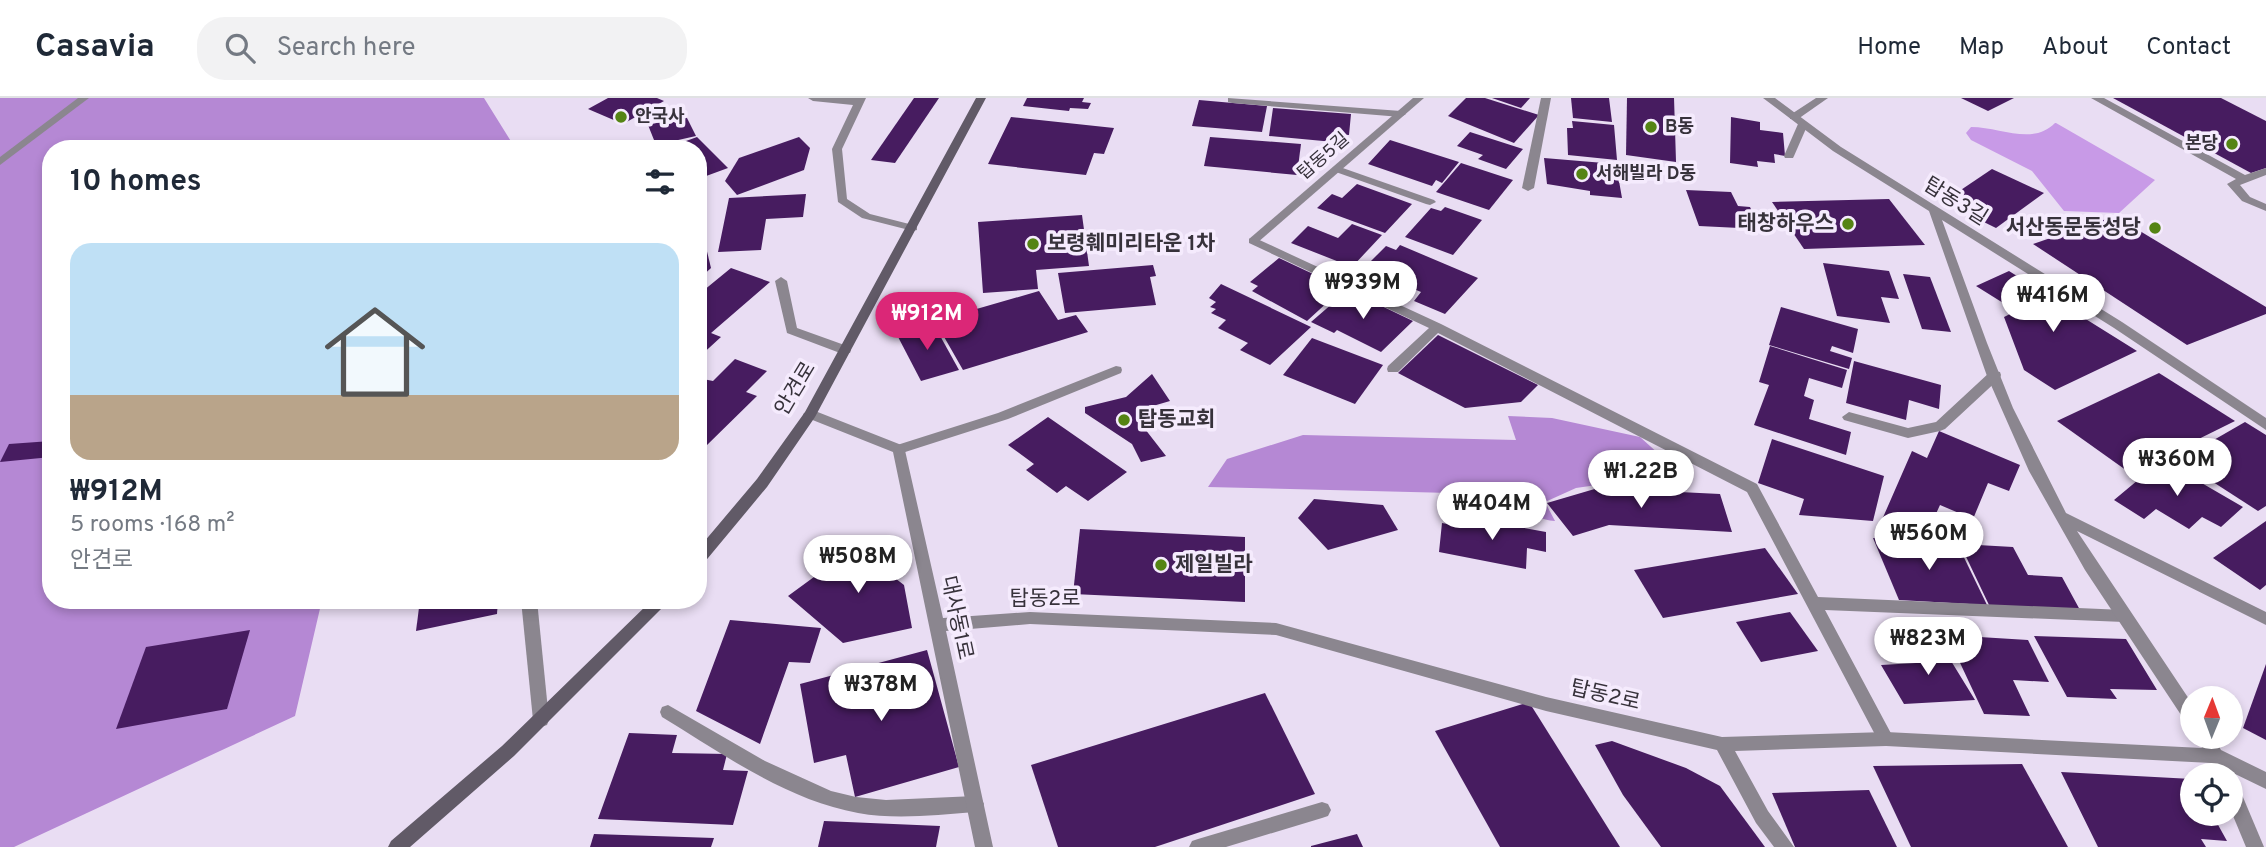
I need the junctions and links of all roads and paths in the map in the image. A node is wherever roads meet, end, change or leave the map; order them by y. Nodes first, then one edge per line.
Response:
1 (84, 98) edge
2 (813, 98) edge
3 (981, 98) edge
4 (1419, 98) edge
5 (1546, 98) edge
6 (1768, 98) edge
7 (1823, 98) edge
8 (2096, 98) edge
9 (859, 100) edge
10 (1232, 100) dead end
11 (1401, 114) junction
12 (1798, 120) junction
13 (1789, 156) dead end
14 (0, 162) edge
15 (1337, 169) junction
16 (2266, 171) edge
17 (2244, 178) junction
18 (1528, 188) dead end
19 (1430, 202) dead end
20 (2266, 208) edge
21 (1934, 212) junction
22 (912, 228) junction
23 (781, 281) dead end
24 (1437, 327) junction
25 (845, 350) junction
26 (1393, 369) dead end
27 (1116, 370) dead end
28 (1995, 375) junction
29 (810, 414) junction
30 (1849, 417) dead end
31 (2266, 425) edge
32 (899, 449) junction
33 (2061, 517) junction
34 (707, 549) edge
35 (1814, 603) junction
36 (530, 609) edge
37 (653, 609) edge
38 (2123, 616) junction
39 (2266, 619) edge
40 (936, 625) junction
41 (2180, 700) edge
42 (668, 712) dead end
43 (541, 720) junction
44 (1886, 739) junction
45 (1722, 744) junction
46 (2213, 749) edge
47 (2218, 756) junction
48 (2221, 763) edge
49 (2266, 781) edge
50 (975, 804) junction
51 (1322, 810) dead end
52 (2243, 818) edge
53 (397, 847) edge
54 (984, 847) edge
55 (1198, 847) edge
56 (1785, 847) edge
57 (2255, 847) edge

1 - 14 street
2 - 9 street
3 - 22 street, 안견로
4 - 11 street, 탑동5길
5 - 18 street
6 - 12 street, 탑동3길
7 - 12 street
8 - 17 street
9 - 22 street
10 - 11 street
11 - 15 street, 탑동5길
12 - 13 street
12 - 21 street, 탑동3길
15 - 19 street
15 - 24 street, 탑동5길
16 - 17 street
17 - 20 street
21 - 28 street
21 - 31 street, 탑동3길
22 - 25 street, 안견로
23 - 25 street
24 - 26 street
24 - 35 street
25 - 29 street, 안견로
27 - 32 street
28 - 30 street
28 - 33 street
29 - 32 street
29 - 34 street, 안견로
32 - 40 street, 대사동1로
33 - 38 street
33 - 39 street
35 - 38 street
35 - 44 street
36 - 43 street
37 - 43 street
38 - 41 street
40 - 45 street, 탑동2로
40 - 50 street, 대사동1로
42 - 50 street
43 - 53 street
44 - 45 street, 탑동2로
44 - 47 street, 탑동2로
45 - 56 street
46 - 47 street
47 - 48 street
47 - 49 street, 탑동2로
50 - 54 street, 대사동1로
51 - 55 street
52 - 57 street

